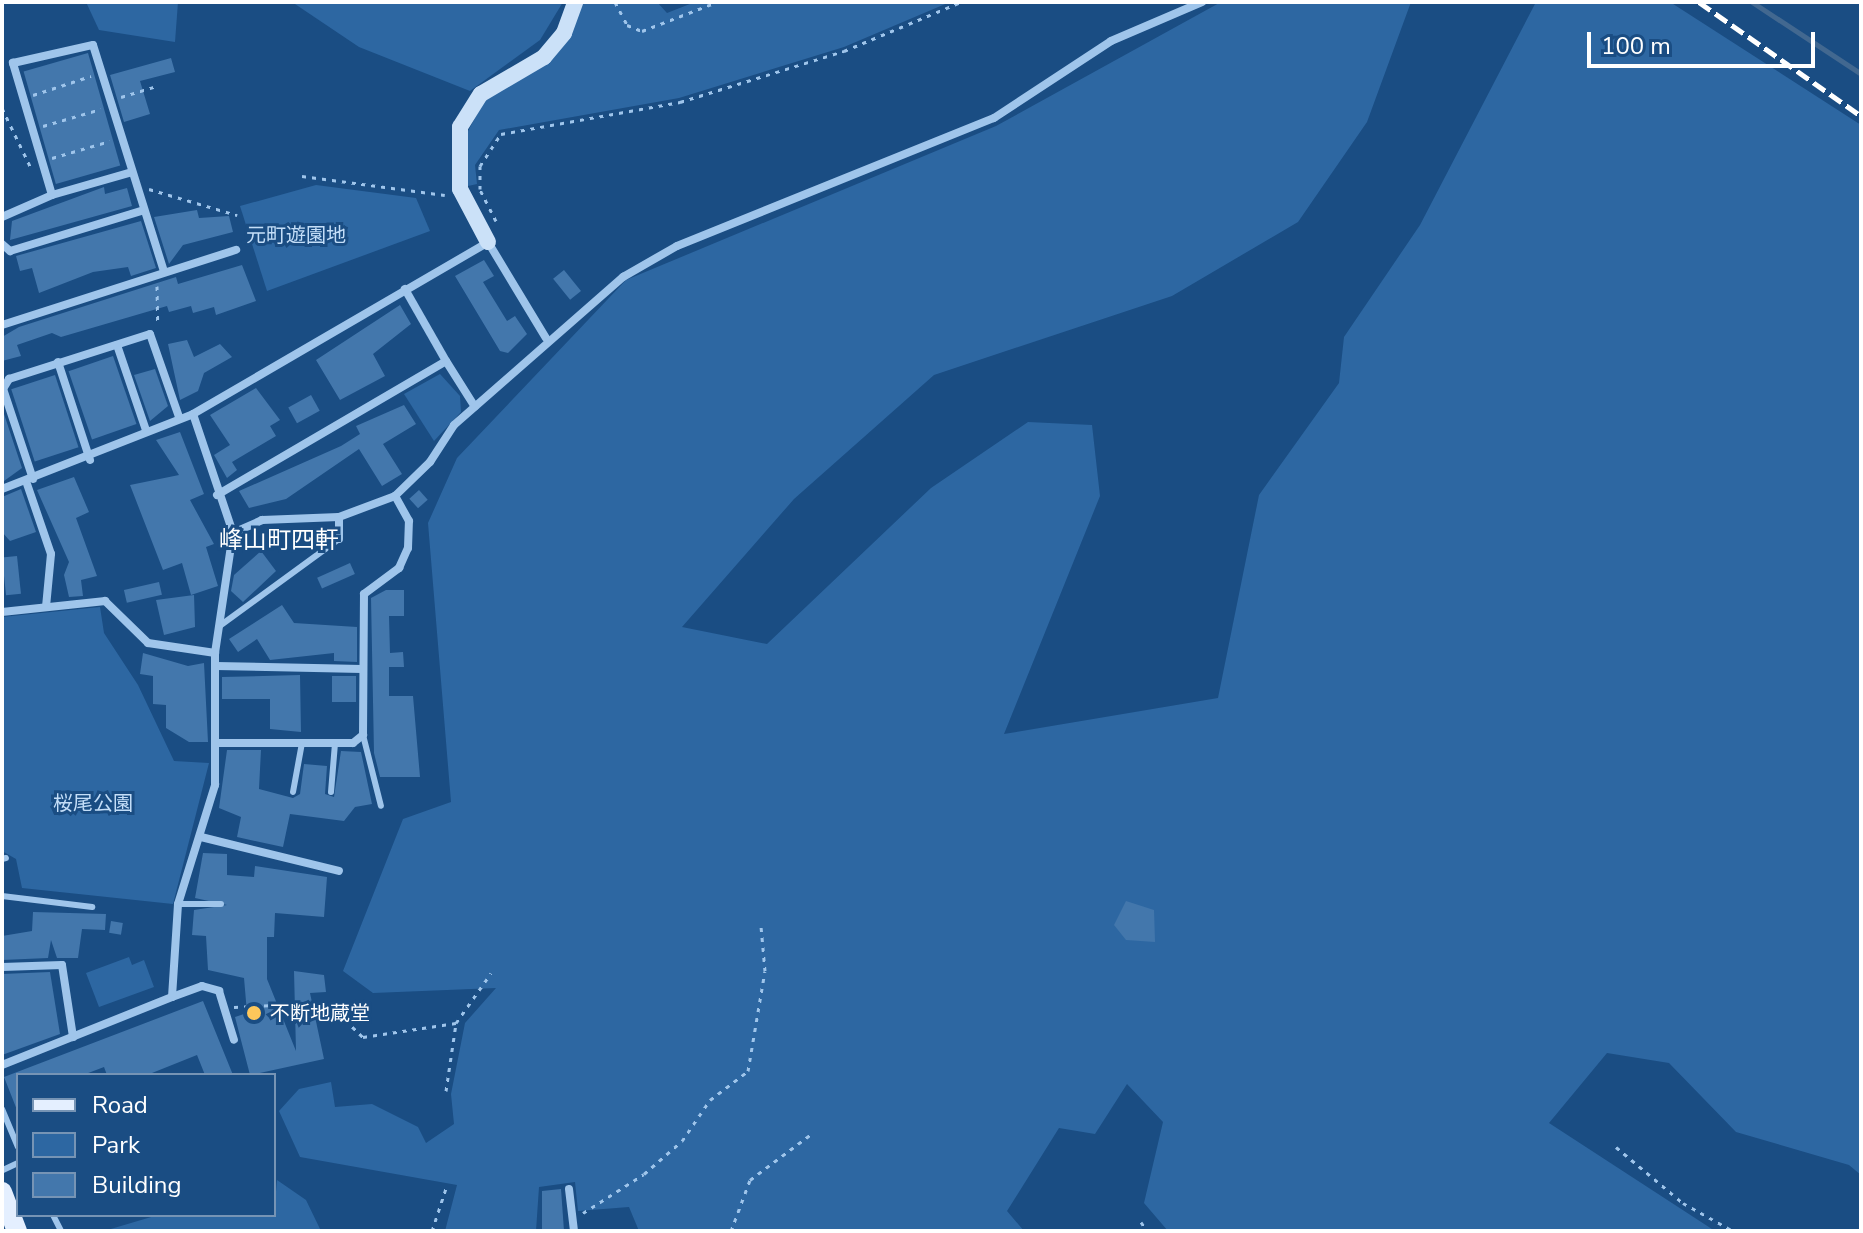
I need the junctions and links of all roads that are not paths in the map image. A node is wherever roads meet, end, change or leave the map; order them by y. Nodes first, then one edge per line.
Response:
1 (575, 2) edge
2 (1202, 2) edge
3 (132, 172) junction
4 (48, 196) junction
5 (144, 210) junction
6 (2, 217) edge
7 (488, 242) junction
8 (2, 244) edge
9 (236, 250) dead end
10 (164, 271) junction
11 (405, 289) junction
12 (2, 325) edge
13 (546, 338) junction
14 (117, 345) junction
15 (446, 361) junction
16 (58, 362) junction
17 (475, 407) junction
18 (193, 414) junction
19 (179, 417) junction
20 (146, 430) junction
21 (90, 460) junction
22 (30, 480) junction
23 (2, 489) edge
24 (217, 495) junction
25 (395, 496) junction
26 (339, 517) junction
27 (233, 533) junction
28 (339, 539) joint
29 (46, 607) junction
30 (2, 612) edge
31 (221, 625) junction
32 (215, 653) junction
33 (216, 666) junction
34 (362, 669) junction
35 (363, 735) junction
36 (215, 743) junction
37 (302, 743) junction
38 (335, 743) junction
39 (293, 792) dead end
40 (331, 792) dead end
41 (381, 806) dead end
42 (201, 837) junction
43 (339, 871) dead end
44 (2, 896) edge
45 (178, 904) junction
46 (221, 904) dead end
47 (92, 907) dead end
48 (2, 967) edge
49 (172, 997) junction
50 (73, 1037) junction
51 (234, 1040) dead end
52 (2, 1065) edge
53 (2, 1109) edge
54 (16, 1142) edge
55 (569, 1189) dead end
56 (4, 1206) edge
57 (17, 1231) edge
58 (574, 1231) edge

1 - 7 street
2 - 13 street
3 - 4 street
3 - 4 street
3 - 5 street
4 - 6 street
5 - 8 street
5 - 10 street
7 - 11 street
7 - 13 street
9 - 10 street
10 - 12 street
11 - 15 street
11 - 18 street
13 - 17 street
14 - 16 street
14 - 19 street
14 - 20 street
15 - 17 street
15 - 24 street
16 - 21 street
16 - 22 street
17 - 25 street
18 - 19 street
18 - 24 street
19 - 20 street
20 - 21 street
21 - 22 street
22 - 23 street
22 - 29 street
24 - 27 street
25 - 26 street
25 - 34 street
26 - 27 street
26 - 28 street
27 - 31 street
28 - 31 lane
29 - 30 street
29 - 32 street
31 - 32 street
32 - 33 street
33 - 34 street
33 - 36 street
34 - 35 street
35 - 38 street
35 - 41 lane
36 - 37 street
36 - 42 street
37 - 38 street
37 - 39 lane
38 - 40 lane
42 - 43 street
42 - 45 street
44 - 47 lane
45 - 46 lane
45 - 49 street
48 - 50 street
49 - 50 street
49 - 51 street
50 - 52 street
53 - 54 lane
55 - 58 street
56 - 57 main road

